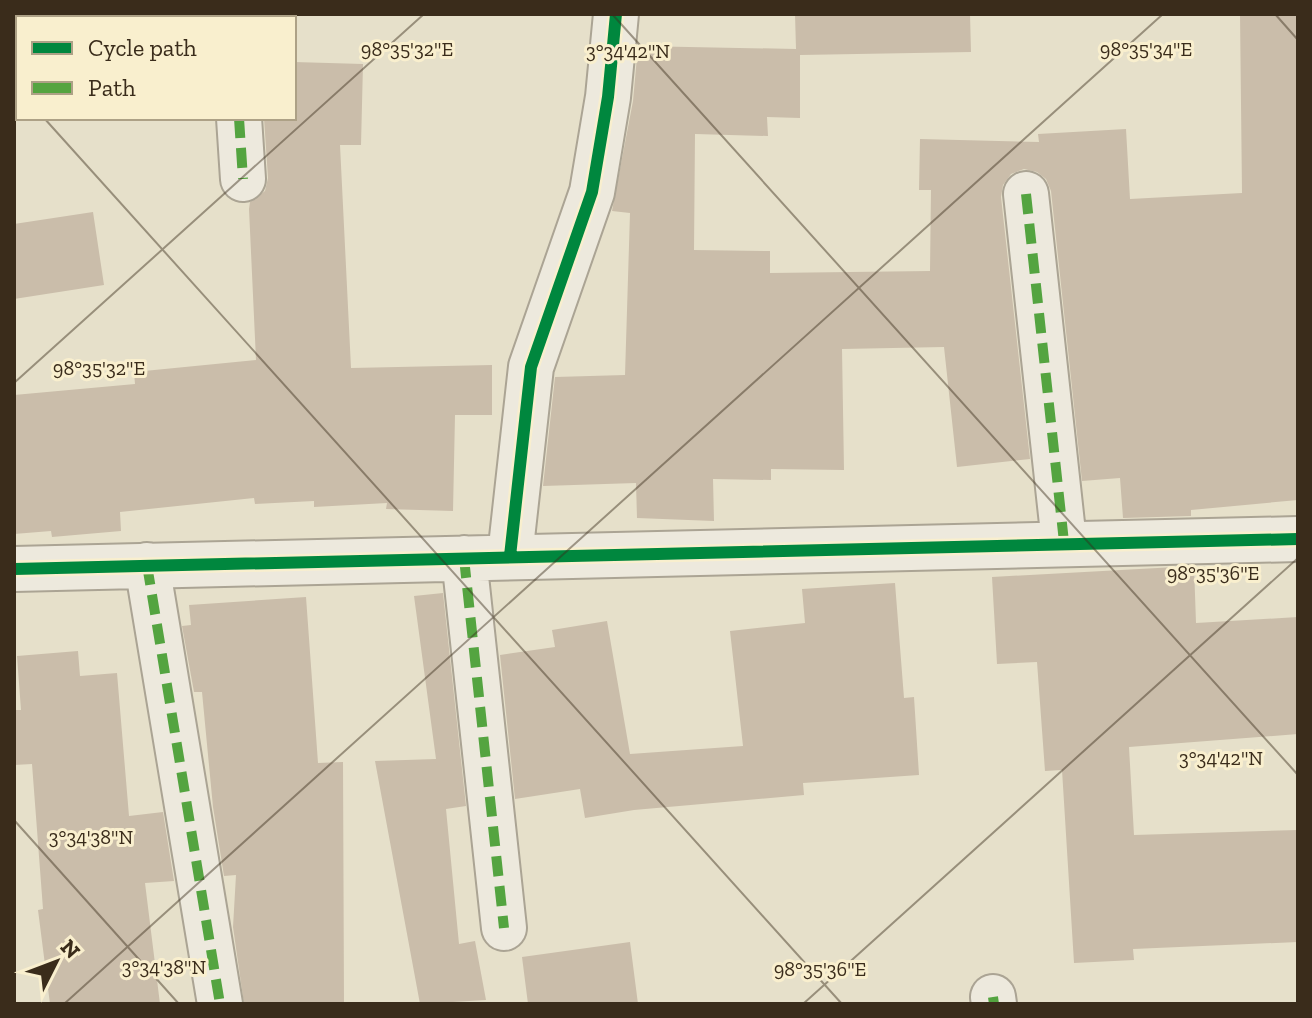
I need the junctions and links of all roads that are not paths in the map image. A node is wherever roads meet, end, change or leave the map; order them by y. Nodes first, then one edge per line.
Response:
1 (616, 14) edge
2 (239, 120) edge
3 (243, 179) dead end
4 (1026, 194) dead end
5 (1298, 539) edge
6 (1064, 542) junction
7 (510, 556) junction
8 (464, 558) junction
9 (147, 565) junction
10 (14, 569) edge
11 (504, 928) dead end
12 (220, 1004) edge

1 - 7 street
2 - 3 street
4 - 6 street
5 - 6 street
6 - 7 street
7 - 8 street
8 - 9 street
8 - 11 street
9 - 10 street
9 - 12 street

